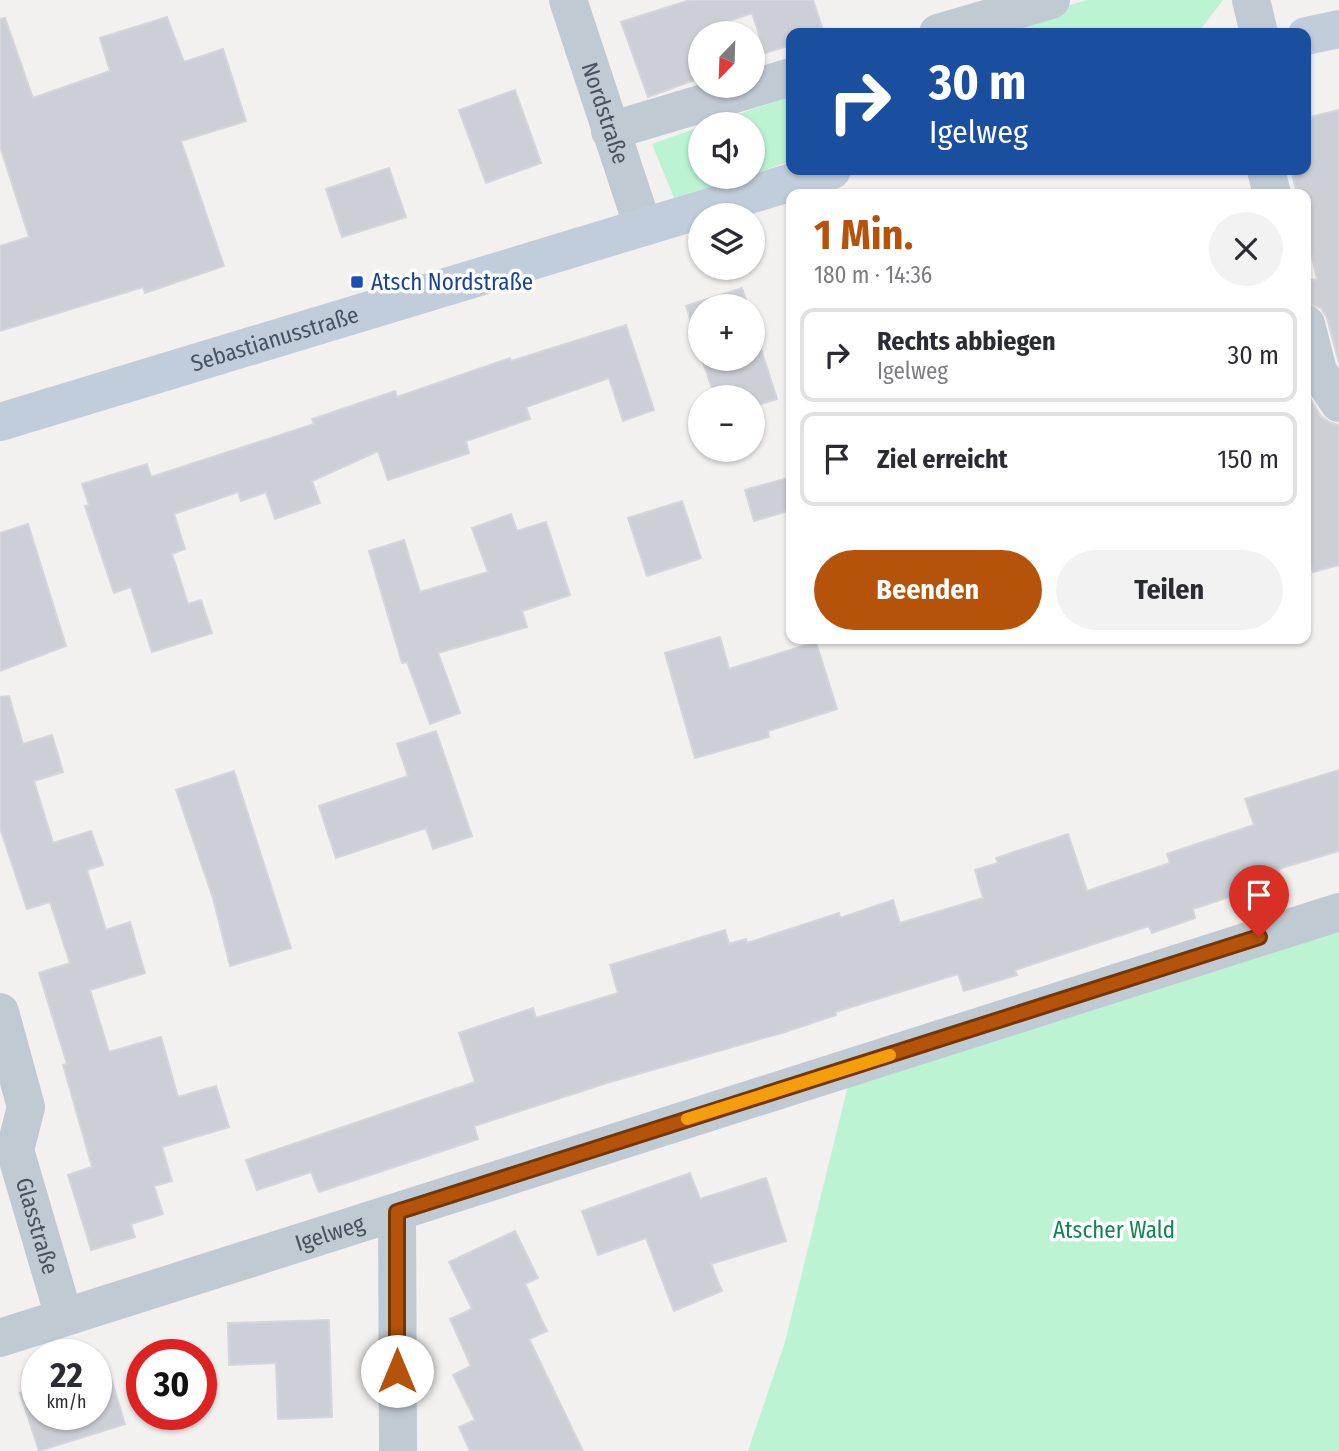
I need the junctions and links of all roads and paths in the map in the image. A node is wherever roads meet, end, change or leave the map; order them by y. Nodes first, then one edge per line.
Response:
1 (568, 0) edge
2 (1051, 0) edge
3 (1251, 0) edge
4 (955, 28) edge
5 (1258, 28) edge
6 (1339, 29) edge
7 (1311, 35) edge
8 (786, 78) edge
9 (610, 131) junction
10 (815, 175) edge
11 (643, 227) junction
12 (1311, 344) edge
13 (1339, 403) edge
14 (0, 422) edge
15 (1339, 912) edge
16 (0, 1012) edge
17 (397, 1212) junction
18 (64, 1317) junction
19 (0, 1338) edge
20 (398, 1451) edge

1 - 9 street, Nordstraße
2 - 4 street
3 - 5 street
6 - 7 main road
8 - 9 street
9 - 11 street, Nordstraße
10 - 11 main road, Sebastianusstraße
11 - 14 main road, Sebastianusstraße
12 - 13 street
15 - 17 street, Igelweg
16 - 18 street, Glasstraße
17 - 18 street, Igelweg
17 - 20 street
18 - 19 street, Igelweg

